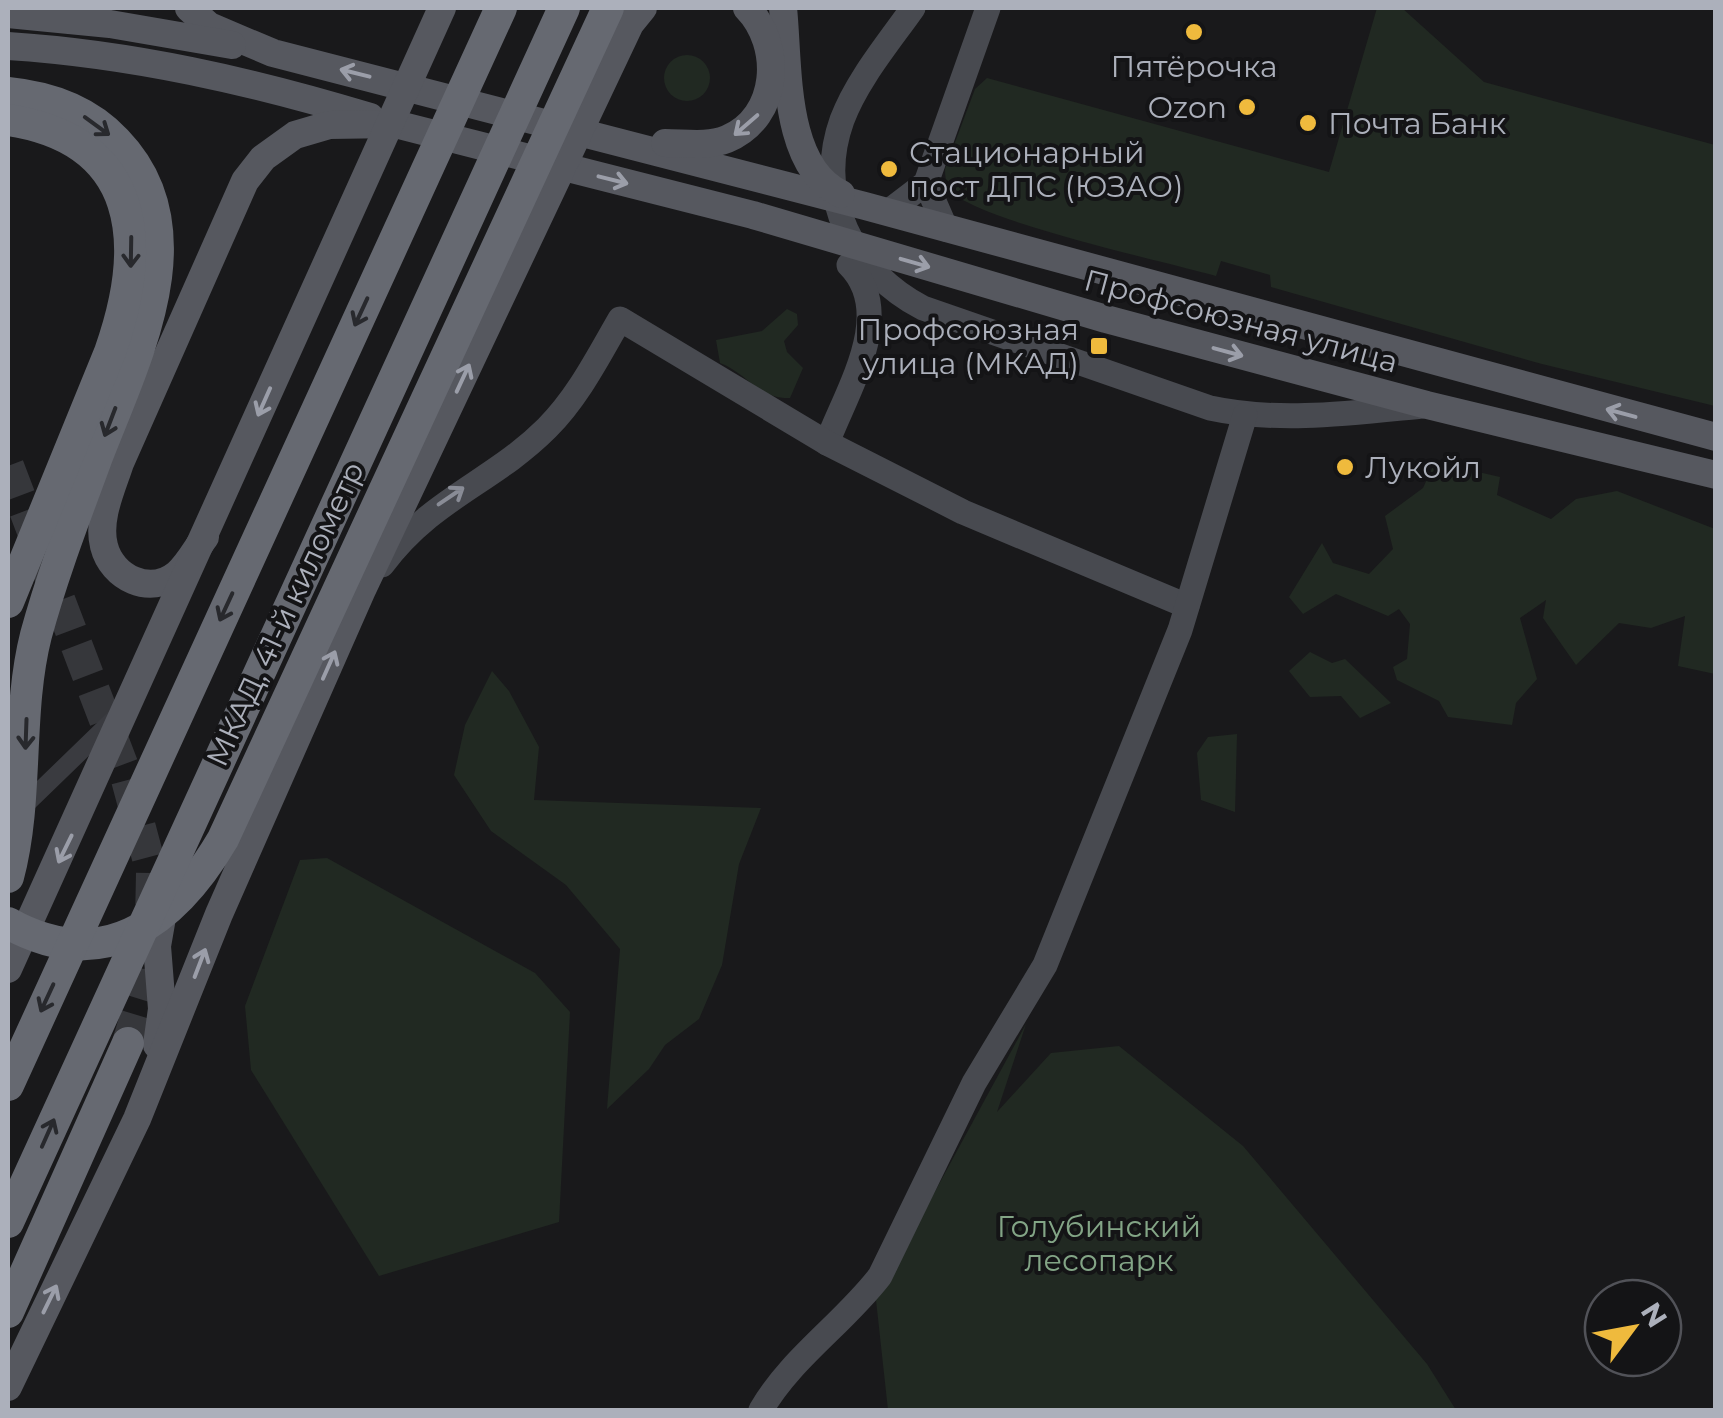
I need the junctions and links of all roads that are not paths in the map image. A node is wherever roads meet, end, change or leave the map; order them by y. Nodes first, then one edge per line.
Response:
1 (189, 8) edge
2 (442, 8) edge
3 (500, 8) edge
4 (644, 8) edge
5 (747, 8) edge
6 (783, 8) edge
7 (988, 8) edge
8 (910, 11) edge
9 (8, 14) edge
10 (561, 15) edge
11 (612, 23) edge
12 (8, 46) edge
13 (273, 53) junction
14 (8, 94) edge
15 (8, 120) edge
16 (395, 124) junction
17 (619, 142) junction
18 (926, 183) junction
19 (876, 209) junction
20 (946, 228) junction
21 (821, 237) junction
22 (506, 261) junction
23 (1427, 405) junction
24 (1245, 416) junction
25 (1716, 438) edge
26 (827, 442) junction
27 (1716, 475) edge
28 (204, 536) junction
29 (361, 592) junction
30 (8, 600) edge
31 (1187, 606) junction
32 (139, 684) junction
33 (8, 822) edge
34 (187, 828) junction
35 (8, 877) edge
36 (8, 922) edge
37 (8, 969) edge
38 (128, 1043) tunnel mouth
39 (8, 1085) edge
40 (137, 1119) junction
41 (8, 1222) edge
42 (8, 1312) edge
43 (8, 1387) edge
44 (762, 1410) edge

1 - 13 main road
2 -> 28 main road
3 -> 39 highway, МКАД, 41-й километр
4 - 11 main road
5 -> 17 main road
6 - 19 main road
7 - 18 street
8 - 24 street
9 - 13 main road
10 - 34 highway, МКАД, 41-й километр
11 - 22 highway
11 - 22 main road
12 - 16 main road
17 -> 13 main road
14 -> 35 highway
15 -> 30 highway
16 -> 21 main road, Профсоюзная улица
16 - 28 main road
17 - 19 main road
18 - 19 street
18 - 20 street
19 - 20 main road, Профсоюзная улица
25 -> 20 main road, Профсоюзная улица
21 -> 23 main road, Профсоюзная улица
21 - 26 street
29 -> 22 main road
22 - 36 highway
23 - 24 street
23 - 27 main road, Профсоюзная улица
24 - 31 street
29 -> 26 street
26 - 31 street
28 - 32 main road
40 -> 29 main road
31 - 44 street
32 - 33 street
32 -> 37 main road
34 - 40 main road
41 -> 34 highway, МКАД, 41-й километр
38 - 42 highway
43 -> 40 main road

